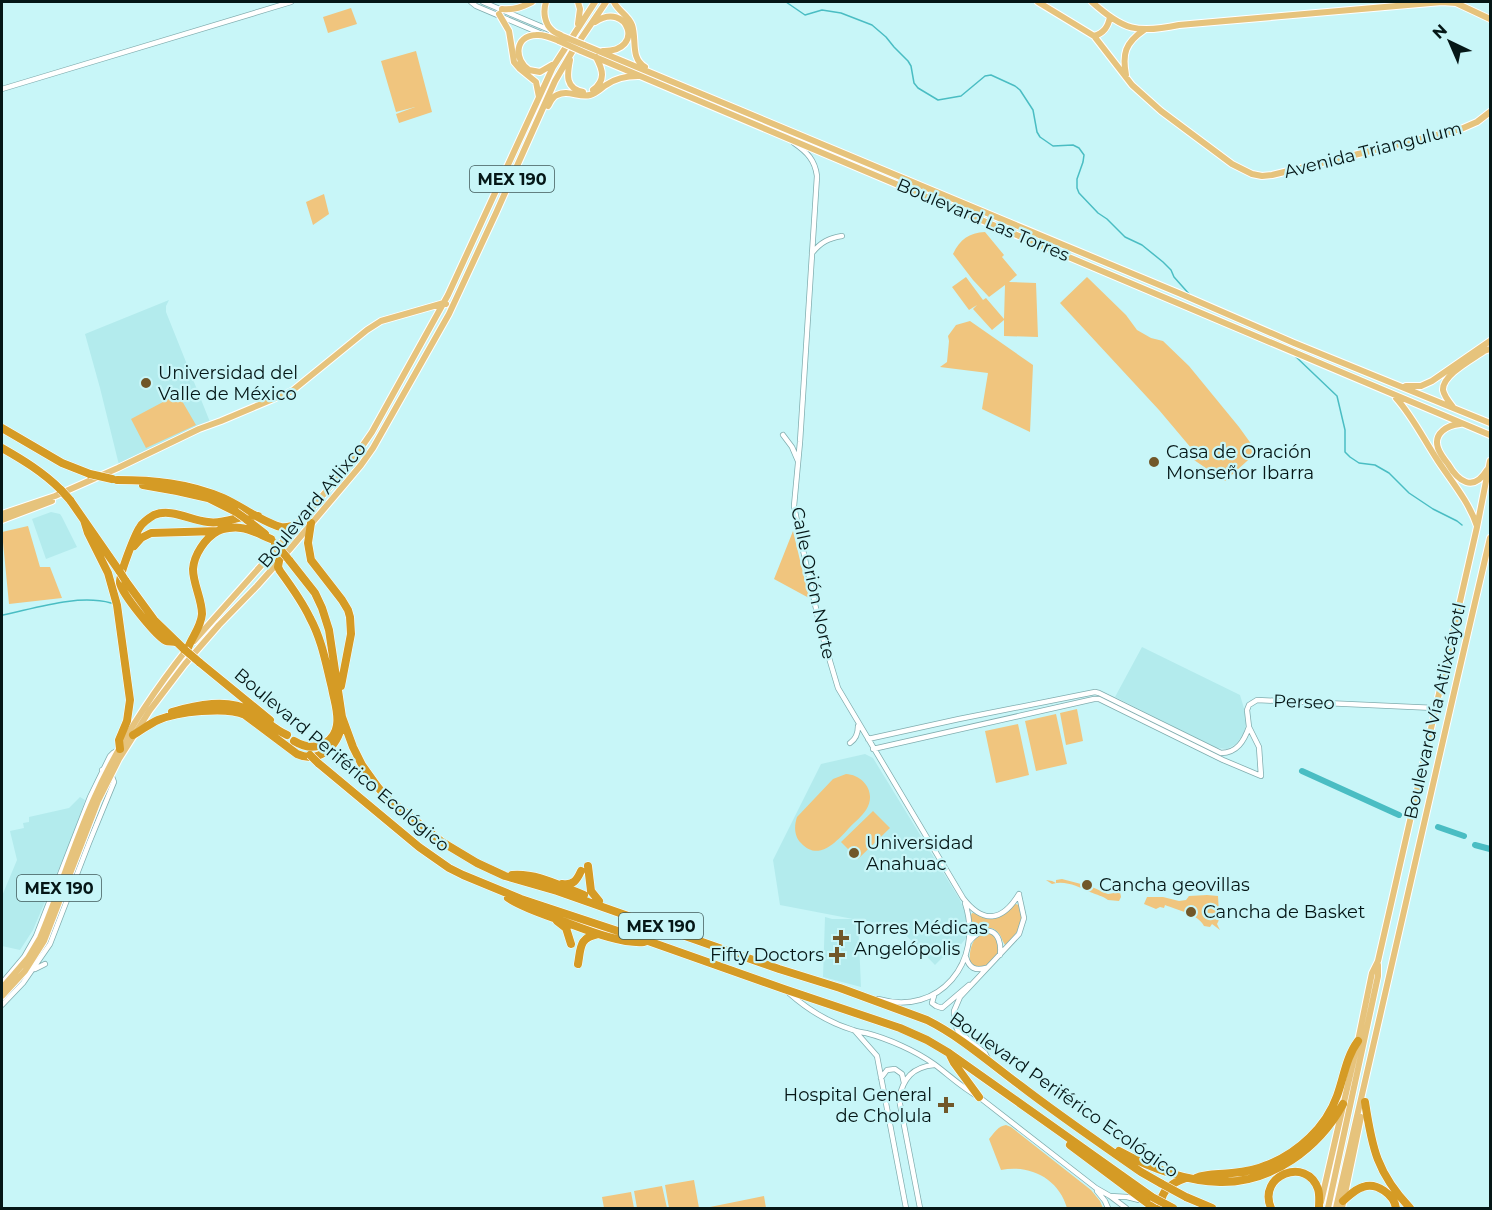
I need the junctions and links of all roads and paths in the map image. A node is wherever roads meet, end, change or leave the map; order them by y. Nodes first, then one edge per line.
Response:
1 (291, 2) edge
2 (471, 2) edge
3 (483, 2) edge
4 (532, 2) edge
5 (546, 2) edge
6 (578, 2) edge
7 (595, 2) edge
8 (606, 2) edge
9 (614, 2) edge
10 (1038, 2) edge
11 (1092, 2) edge
12 (501, 12) junction
13 (1110, 17) junction
14 (1491, 19) edge
15 (590, 26) junction
16 (578, 27) junction
17 (1144, 30) junction
18 (550, 34) junction
19 (1094, 36) junction
20 (572, 52) junction
21 (597, 54) junction
22 (555, 63) junction
23 (1126, 76) junction
24 (641, 77) junction
25 (660, 77) junction
26 (2, 88) edge
27 (539, 97) junction
28 (1491, 112) edge
29 (786, 138) junction
30 (496, 213) junction
31 (842, 236) dead end
32 (812, 253) junction
33 (444, 303) junction
34 (453, 306) junction
35 (1491, 341) edge
36 (1491, 349) edge
37 (1399, 385) junction
38 (1394, 395) junction
39 (1453, 407) junction
40 (221, 421) junction
41 (1490, 423) edge
42 (1464, 424) junction
43 (2, 428) edge
44 (1488, 434) edge
45 (783, 435) dead end
46 (2, 448) edge
47 (1491, 461) edge
48 (798, 463) junction
49 (114, 479) junction
50 (2, 514) edge
51 (258, 516) junction
52 (2, 520) edge
53 (84, 520) junction
54 (299, 523) junction
55 (311, 523) junction
56 (1477, 527) junction
57 (218, 531) junction
58 (1491, 538) edge
59 (273, 541) junction
60 (131, 548) junction
61 (1488, 552) edge
62 (279, 561) junction
63 (213, 619) junction
64 (219, 625) junction
65 (329, 630) junction
66 (181, 646) junction
67 (331, 686) junction
68 (340, 696) junction
69 (1037, 703) junction
70 (1435, 708) junction
71 (1039, 711) junction
72 (342, 717) junction
73 (858, 723) junction
74 (1249, 727) junction
75 (134, 734) junction
76 (287, 735) junction
77 (868, 739) junction
78 (294, 741) junction
79 (850, 743) dead end
80 (873, 749) junction
81 (119, 750) junction
82 (107, 772) junction
83 (505, 876) junction
84 (554, 882) junction
85 (498, 890) junction
86 (963, 898) junction
87 (599, 901) junction
88 (975, 912) junction
89 (968, 915) junction
90 (551, 917) junction
91 (669, 929) junction
92 (603, 934) junction
93 (648, 941) junction
94 (969, 942) junction
95 (571, 944) dead end
96 (1000, 955) junction
97 (966, 957) junction
98 (1378, 962) junction
99 (45, 964) dead end
100 (578, 964) dead end
101 (988, 968) junction
102 (1390, 970) junction
103 (31, 972) junction
104 (975, 982) junction
105 (2, 985) edge
106 (784, 989) junction
107 (935, 993) junction
108 (2, 996) edge
109 (870, 998) junction
110 (2, 1005) edge
111 (855, 1031) junction
112 (1359, 1041) junction
113 (949, 1053) junction
114 (989, 1061) junction
115 (934, 1065) junction
116 (881, 1078) junction
117 (904, 1083) junction
118 (1021, 1086) junction
119 (979, 1097) junction
120 (1365, 1102) junction
121 (1343, 1104) junction
122 (897, 1136) junction
123 (906, 1137) junction
124 (1191, 1178) junction
125 (1096, 1188) junction
126 (1110, 1196) junction
127 (1149, 1200) junction
128 (1342, 1205) edge
129 (906, 1209) edge
130 (920, 1209) edge
131 (1108, 1209) edge
132 (1126, 1209) edge
133 (1154, 1209) edge
134 (1161, 1209) edge
135 (1173, 1209) edge
136 (1212, 1209) edge
137 (1270, 1209) edge
138 (1320, 1209) edge
139 (1328, 1209) edge
140 (1336, 1209) edge
141 (1396, 1209) edge
142 (1410, 1209) edge

1 - 26 street
2 - 12 street, Boulevard Las Torres
3 - 12 street, Boulevard Las Torres
4 - 12 main road
5 - 18 main road
6 - 16 main road
7 - 16 main road, Boulevard Atlixco / MEX 190
8 - 15 main road, Boulevard Atlixco / MEX 190
9 - 25 main road
10 - 19 main road
11 - 13 main road
12 - 18 street, Boulevard Las Torres
12 - 27 main road
13 - 17 main road
13 - 19 main road
14 - 17 main road
15 - 20 main road, Boulevard Atlixco / MEX 190
15 - 21 main road
16 - 22 main road, Boulevard Atlixco / MEX 190
17 - 23 main road
18 - 21 main road, Boulevard Las Torres, bridge
18 - 22 main road
19 - 23 main road
20 - 21 main road
20 - 30 main road, Boulevard Atlixco / MEX 190
21 - 24 main road, Boulevard Las Torres
21 - 25 main road, Boulevard Las Torres
22 - 27 main road, Boulevard Atlixco / MEX 190
23 - 28 main road, Avenida Triangulum
24 - 29 main road, Boulevard Las Torres
24 - 30 main road
25 - 37 main road, Boulevard Las Torres
27 - 33 main road, Boulevard Atlixco / MEX 190
29 - 32 street, Calle Orión Norte
29 - 38 main road, Boulevard Las Torres
30 - 34 main road, Boulevard Atlixco / MEX 190
31 - 32 street
32 - 48 street, Calle Orión Norte
33 - 34 main road
33 - 40 main road
33 - 54 main road, Boulevard Atlixco / MEX 190
34 - 55 main road, Boulevard Atlixco / MEX 190
35 - 37 main road
36 - 39 main road
37 - 39 main road, Boulevard Las Torres
38 - 42 main road, Boulevard Las Torres
38 - 56 main road
39 - 41 main road, Boulevard Las Torres
40 - 50 main road
40 - 52 main road
42 - 44 main road, Boulevard Las Torres
42 - 47 main road
43 - 49 highway, Boulevard Periférico Ecológico, bridge
45 - 48 street
46 - 53 highway, Boulevard Periférico Ecológico, bridge
47 - 56 main road, Boulevard Vía Atlixcáyotl
48 - 73 street, Calle Orión Norte
49 - 51 highway
49 - 59 highway, Boulevard Periférico Ecológico, bridge
51 - 54 highway
51 - 60 highway
53 - 66 highway, Boulevard Periférico Ecológico, bridge
53 - 81 highway
54 - 63 main road, Boulevard Atlixco / MEX 190
55 - 62 main road, Boulevard Atlixco / MEX 190
55 - 68 highway
56 - 70 main road, Boulevard Vía Atlixcáyotl
57 - 59 highway
57 - 60 highway
57 - 66 highway
58 - 61 main road, Boulevard Vía Atlixcáyotl
59 - 65 highway, Boulevard Periférico Ecológico / MEX 190, bridge
60 - 66 highway
61 - 102 main road, Boulevard Vía Atlixcáyotl
62 - 64 main road, Boulevard Atlixco / MEX 190
62 - 67 highway
63 - 64 main road
63 - 66 main road, Boulevard Atlixco / MEX 190
64 - 75 main road, Boulevard Atlixco / MEX 190
65 - 67 highway
65 - 68 highway, Boulevard Periférico Ecológico / MEX 190
66 - 76 highway, Boulevard Periférico Ecológico, bridge
66 - 81 main road, Boulevard Atlixco / MEX 190
67 - 78 highway
68 - 72 highway, Boulevard Periférico Ecológico / MEX 190
69 - 71 street
69 - 74 street
69 - 77 street
70 - 74 street, Perseo
70 - 98 main road, Boulevard Vía Atlixcáyotl
71 - 74 street
71 - 80 street
72 - 75 highway
72 - 83 highway, Boulevard Periférico Ecológico / MEX 190
73 - 77 street, Calle Orión Norte
73 - 79 street
75 - 76 highway
75 - 82 main road, Boulevard Atlixco / MEX 190
76 - 78 highway, Boulevard Periférico Ecológico
77 - 80 street, Calle Orión Norte
78 - 85 highway, Boulevard Periférico Ecológico / MEX 190, bridge
80 - 86 street, Calle Orión Norte
81 - 82 main road, Boulevard Atlixco / MEX 190
82 - 103 street
82 - 105 main road, Boulevard Atlixco / MEX 190
82 - 108 main road, MEX 190
83 - 84 highway
83 - 91 highway, Boulevard Periférico Ecológico / MEX 190
84 - 87 highway
84 - 87 highway
85 - 90 highway
85 - 93 highway, Boulevard Periférico Ecológico / MEX 190
86 - 88 street, Calle Orión Norte
86 - 89 street, Calle Orión Norte
87 - 91 highway
88 - 89 street
88 - 96 street
89 - 94 street, Calle Orión Norte
90 - 92 highway
90 - 95 highway
91 - 109 highway, Boulevard Periférico Ecológico / MEX 190
92 - 93 highway
92 - 100 highway
93 - 106 highway, Boulevard Periférico Ecológico / MEX 190
94 - 96 street
94 - 97 street
96 - 101 street
97 - 101 street
97 - 107 street
98 - 112 main road, Boulevard Vía Atlixcáyotl
98 - 139 main road, Boulevard Vía Atlixcáyotl
99 - 103 street
101 - 104 street
102 - 120 main road, Boulevard Vía Atlixcáyotl
102 - 140 main road, Boulevard Vía Atlixcáyotl
103 - 110 street
104 - 107 street
104 - 114 street
106 - 111 street
106 - 113 highway, Boulevard Periférico Ecológico / MEX 190
107 - 109 street
109 - 114 highway, Boulevard Periférico Ecológico / MEX 190
111 - 115 street
111 - 116 street
112 - 121 main road, Boulevard Vía Atlixcáyotl
112 - 124 highway
113 - 119 highway
113 - 127 highway, Boulevard Periférico Ecológico / MEX 190
114 - 118 highway, Boulevard Periférico Ecológico / MEX 190
115 - 117 street
115 - 119 street
116 - 117 street
116 - 122 street
117 - 123 street
118 - 124 highway
118 - 136 highway, Boulevard Periférico Ecológico / MEX 190, bridge
119 - 125 street
120 - 128 main road, Boulevard Vía Atlixcáyotl
120 - 142 highway
121 - 124 highway
121 - 138 main road, Boulevard Vía Atlixcáyotl
122 - 123 street
122 - 129 street
123 - 130 street
124 - 134 highway
125 - 126 street
125 - 131 street
126 - 127 street
126 - 132 street
127 - 133 highway
127 - 135 highway, Boulevard Periférico Ecológico, bridge
128 - 141 highway
137 - 138 highway

